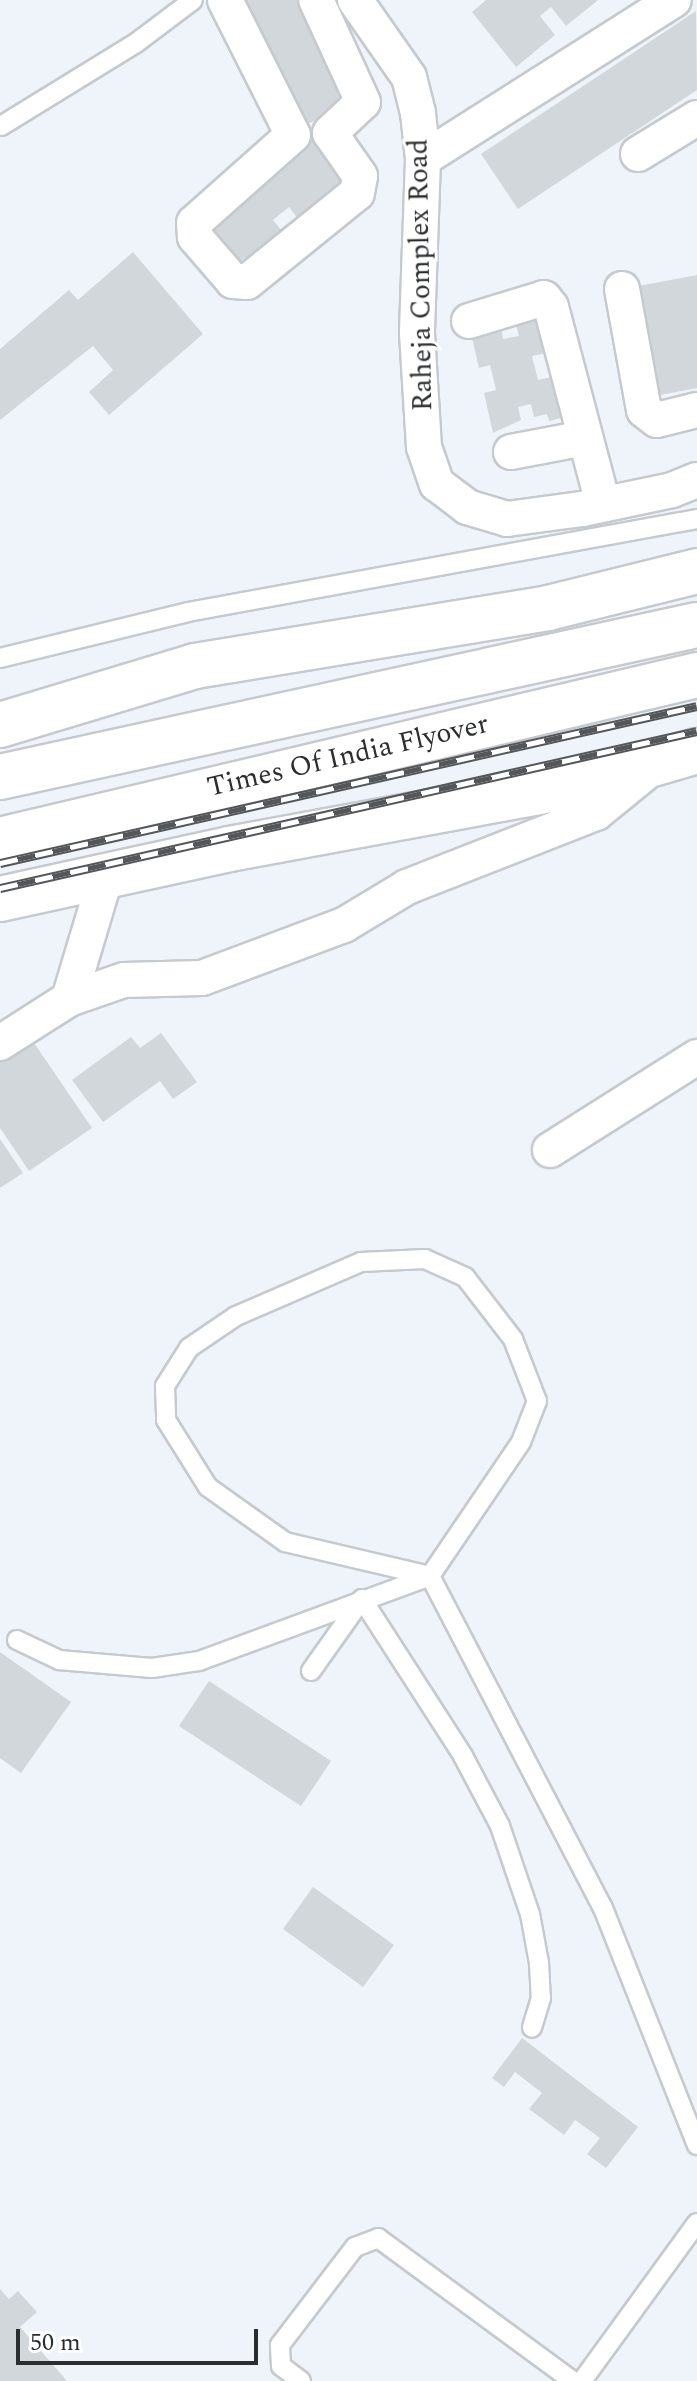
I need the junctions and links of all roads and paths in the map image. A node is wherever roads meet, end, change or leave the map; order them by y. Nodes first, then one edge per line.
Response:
1 (316, 0) edge
2 (355, 0) edge
3 (674, 0) edge
4 (219, 1) edge
5 (697, 118) edge
6 (1, 126) edge
7 (330, 133) junction
8 (293, 135) junction
9 (638, 154) dead end
10 (423, 159) junction
11 (622, 289) dead end
12 (469, 321) dead end
13 (697, 410) edge
14 (585, 438) junction
15 (511, 452) dead end
16 (697, 480) edge
17 (603, 504) junction
18 (697, 519) edge
19 (697, 571) edge
20 (697, 625) edge
21 (0, 658) edge
22 (697, 675) edge
23 (0, 725) edge
24 (678, 756) edge
25 (0, 777) edge
26 (0, 840) edge
27 (106, 876) junction
28 (0, 899) edge
29 (69, 999) junction
30 (0, 1043) edge
31 (697, 1057) edge
32 (550, 1150) dead end
33 (430, 1576) junction
34 (362, 1599) junction
35 (17, 1640) dead end
36 (311, 1671) dead end
37 (532, 2028) dead end
38 (697, 2145) edge
39 (697, 2223) edge
40 (301, 2381) edge
41 (573, 2381) edge
42 (582, 2381) edge

1 - 7 street
2 - 10 street, Raheja Complex Road
3 - 10 street
4 - 6 lane
4 - 8 street
5 - 9 street
7 - 8 street
7 - 8 street
10 - 17 street, Raheja Complex Road
11 - 13 street
12 - 14 street
14 - 15 street
14 - 17 street
16 - 17 street, Raheja Complex Road
18 - 21 lane
19 - 23 main road
20 - 25 main road, Times Of India Flyover
22 - 26 main road, Times Of India Flyover
24 - 27 main road
24 - 29 street
27 - 28 main road
27 - 29 street
29 - 30 street
31 - 32 street
33 - 33 lane
33 - 34 lane
33 - 38 lane
34 - 35 lane
34 - 36 lane
34 - 37 lane
39 - 42 lane
40 - 41 lane

